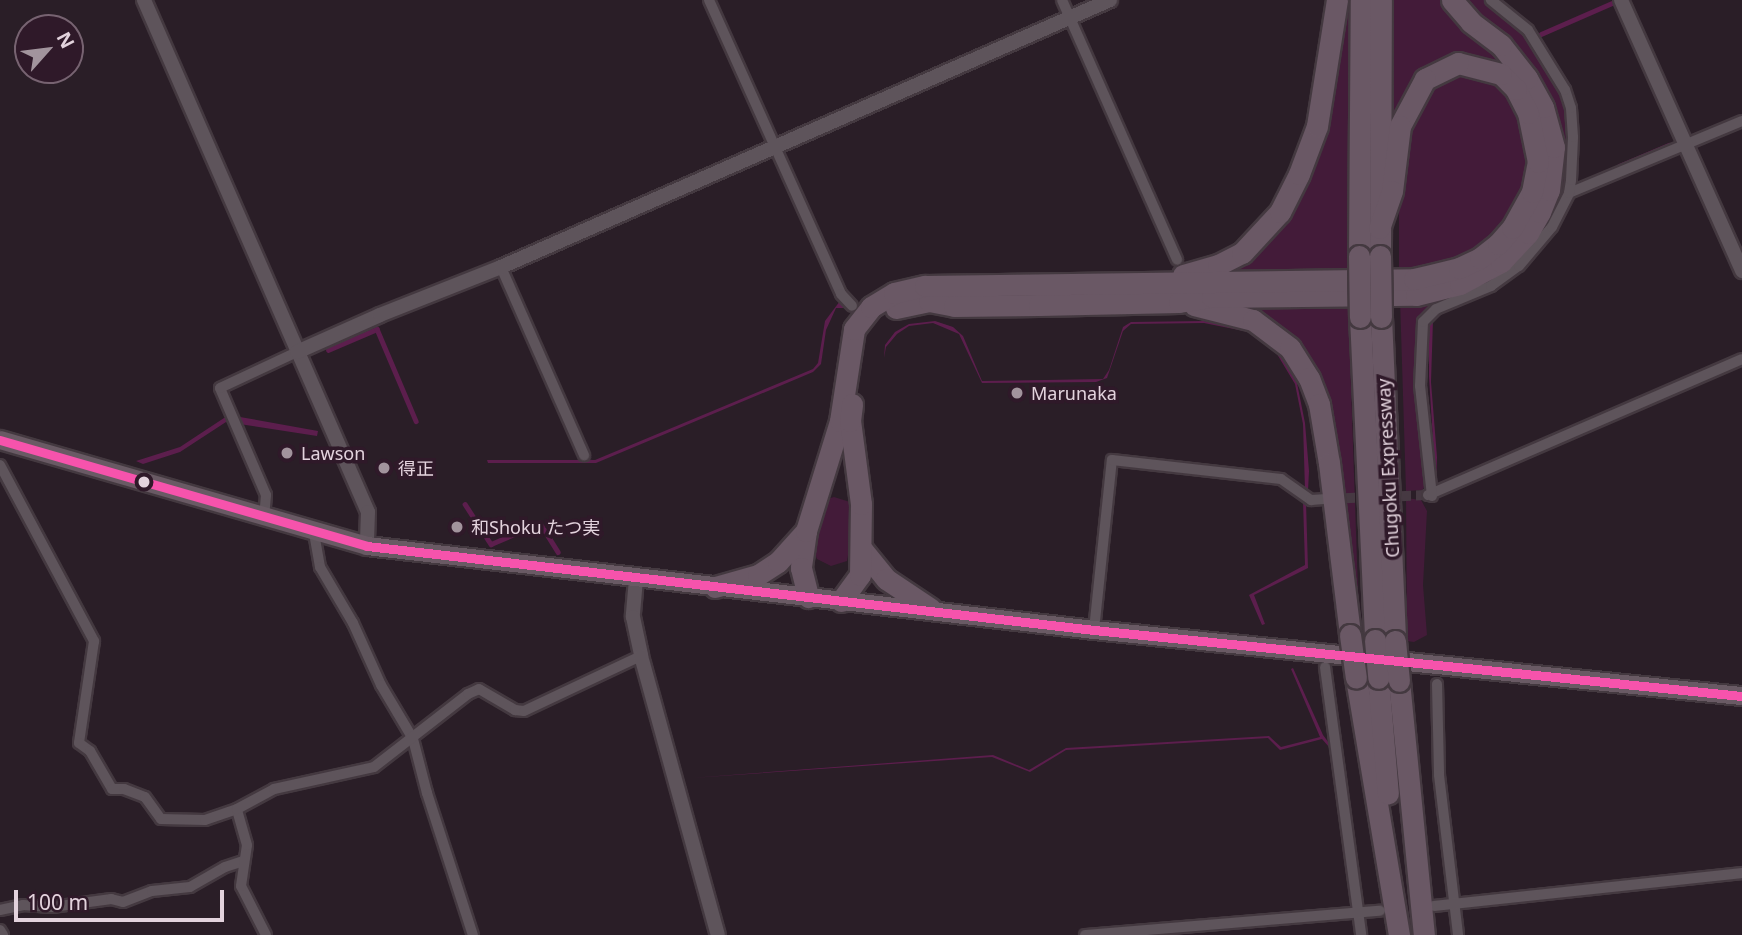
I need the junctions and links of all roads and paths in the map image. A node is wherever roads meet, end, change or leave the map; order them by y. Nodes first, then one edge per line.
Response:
1 (144, 0) edge
2 (709, 0) edge
3 (1062, 0) edge
4 (1110, 0) edge
5 (1337, 0) edge
6 (1361, 0) edge
7 (1381, 0) edge
8 (1452, 0) edge
9 (1491, 0) edge
10 (1620, 0) edge
11 (1070, 18) junction
12 (1742, 121) edge
13 (1685, 145) junction
14 (775, 148) junction
15 (1569, 193) junction
16 (1379, 228) junction
17 (1370, 256) junction
18 (1177, 260) dead end
19 (501, 267) junction
20 (1742, 271) edge
21 (1147, 284) junction
22 (1179, 302) junction
23 (852, 306) dead end
24 (297, 352) junction
25 (1742, 359) edge
26 (0, 441) edge
27 (584, 455) dead end
28 (0, 465) edge
29 (1327, 499) tunnel mouth
30 (264, 518) junction
31 (806, 531) junction
32 (314, 533) junction
33 (367, 546) junction
34 (861, 548) junction
35 (636, 579) junction
36 (715, 587) junction
37 (808, 597) junction
38 (841, 601) junction
39 (931, 609) junction
40 (1094, 630) junction
41 (641, 656) junction
42 (1325, 667) dead end
43 (1378, 679) junction
44 (1437, 684) dead end
45 (1742, 696) edge
46 (413, 739) junction
47 (237, 809) junction
48 (243, 861) junction
49 (1742, 873) edge
50 (1453, 903) junction
51 (1434, 906) dead end
52 (0, 910) edge
53 (1380, 911) dead end
54 (1358, 913) junction
55 (0, 930) edge
56 (3, 935) edge
57 (266, 935) edge
58 (473, 935) edge
59 (718, 935) edge
60 (1085, 935) edge
61 (1362, 935) edge
62 (1401, 935) edge
63 (1424, 935) edge
64 (1458, 935) edge

1 - 24 street
2 - 14 street
3 - 11 street
4 - 11 street
5 - 21 highway
6 - 17 highway, Chugoku Expressway
7 - 16 highway, Chugoku Expressway
8 - 22 highway
9 - 15 street
10 - 13 street
11 - 14 street
11 - 18 street
12 - 13 street
13 - 15 street
13 - 20 street
14 - 19 street
14 - 23 street
15 - 25 street
16 - 17 highway, Chugoku Expressway
16 - 21 highway
17 - 43 highway, Chugoku Expressway, bridge
19 - 24 street
19 - 27 street
21 - 31 highway
22 - 34 highway
22 - 43 highway, bridge
24 - 30 street
24 - 33 street
26 - 30 main road
28 - 47 street
29 - 40 street
30 - 32 main road
31 - 36 highway
31 - 37 highway
32 - 33 main road
32 - 46 street
33 - 35 main road
34 - 38 highway
34 - 39 highway
35 - 36 main road
35 - 41 street
36 - 37 main road
37 - 38 main road
38 - 39 main road
39 - 40 main road
40 - 45 main road
41 - 46 street
41 - 59 street
42 - 54 street
43 - 62 highway, Chugoku Expressway
43 - 63 highway, Chugoku Expressway
44 - 50 street
46 - 47 street
46 - 58 street
47 - 48 street
48 - 52 street
48 - 57 street
49 - 50 street
50 - 51 street
50 - 64 street
53 - 54 street
54 - 60 street
54 - 61 street
55 - 56 street

